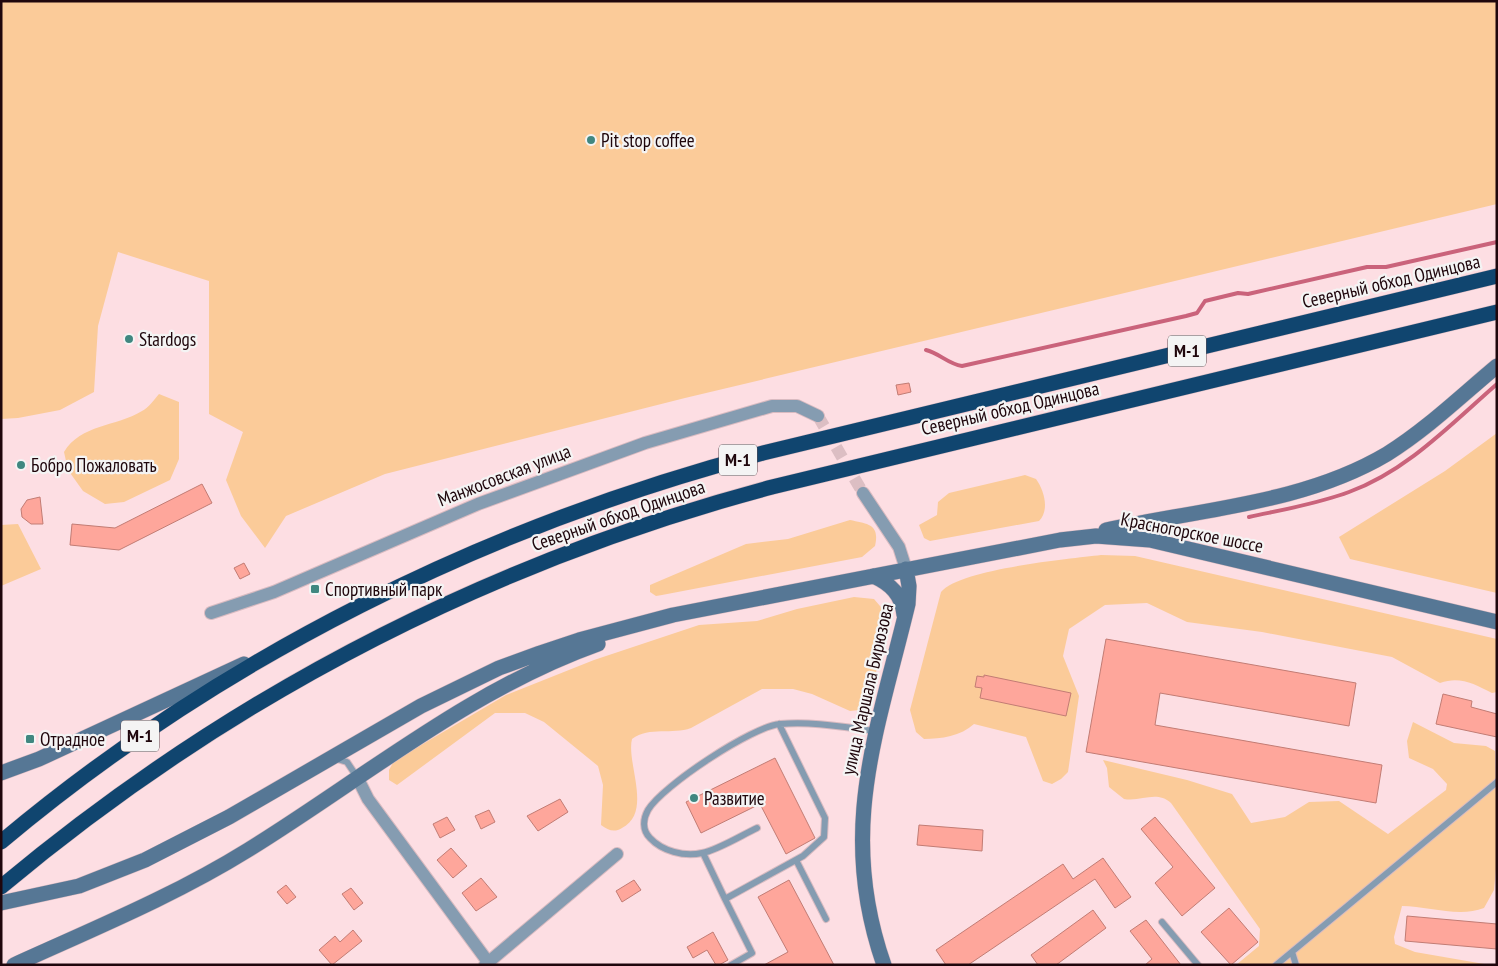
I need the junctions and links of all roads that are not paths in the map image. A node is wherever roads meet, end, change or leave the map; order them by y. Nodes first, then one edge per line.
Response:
1 (1497, 276) edge
2 (1497, 312) edge
3 (1497, 366) edge
4 (818, 416) tunnel mouth
5 (864, 493) tunnel mouth
6 (1060, 540) junction
7 (906, 569) junction
8 (873, 576) junction
9 (729, 604) junction
10 (211, 613) dead end
11 (1497, 622) edge
12 (903, 626) junction
13 (288, 644) junction
14 (779, 724) junction
15 (875, 731) junction
16 (330, 757) junction
17 (1, 773) edge
18 (357, 777) junction
19 (1497, 782) edge
20 (757, 828) dead end
21 (1, 842) edge
22 (702, 853) junction
23 (617, 854) dead end
24 (796, 860) junction
25 (1, 887) edge
26 (725, 899) junction
27 (1, 903) edge
28 (826, 919) dead end
29 (1162, 922) dead end
30 (1292, 952) junction
31 (487, 964) edge
32 (14, 965) edge
33 (732, 965) edge
34 (884, 965) edge
35 (1198, 965) edge
36 (1276, 965) edge
37 (1296, 965) edge

1 - 13 highway, Северный обход Одинцова / М-1
2 - 25 highway, Северный обход Одинцова / М-1
3 - 6 main road
4 - 10 street, Манжосовская улица
5 - 7 street
6 - 7 main road, Красногорское шоссе
6 - 11 main road, Красногорское шоссе
7 - 8 main road, Красногорское шоссе
7 - 12 main road, улица Маршала Бирюзова
8 - 9 main road, Красногорское шоссе
8 - 12 main road
9 - 16 main road
9 - 18 main road
12 - 15 main road, улица Маршала Бирюзова
13 - 17 main road
13 - 21 highway, Северный обход Одинцова / М-1
14 - 15 lane
14 - 22 lane
14 - 24 lane
15 - 34 main road, улица Маршала Бирюзова
16 - 18 lane
16 - 27 main road
18 - 31 street
18 - 32 main road
19 - 30 lane
20 - 22 lane
22 - 26 lane
23 - 31 street
24 - 26 lane
24 - 28 lane
26 - 33 lane
29 - 35 lane
30 - 36 lane
30 - 37 lane

